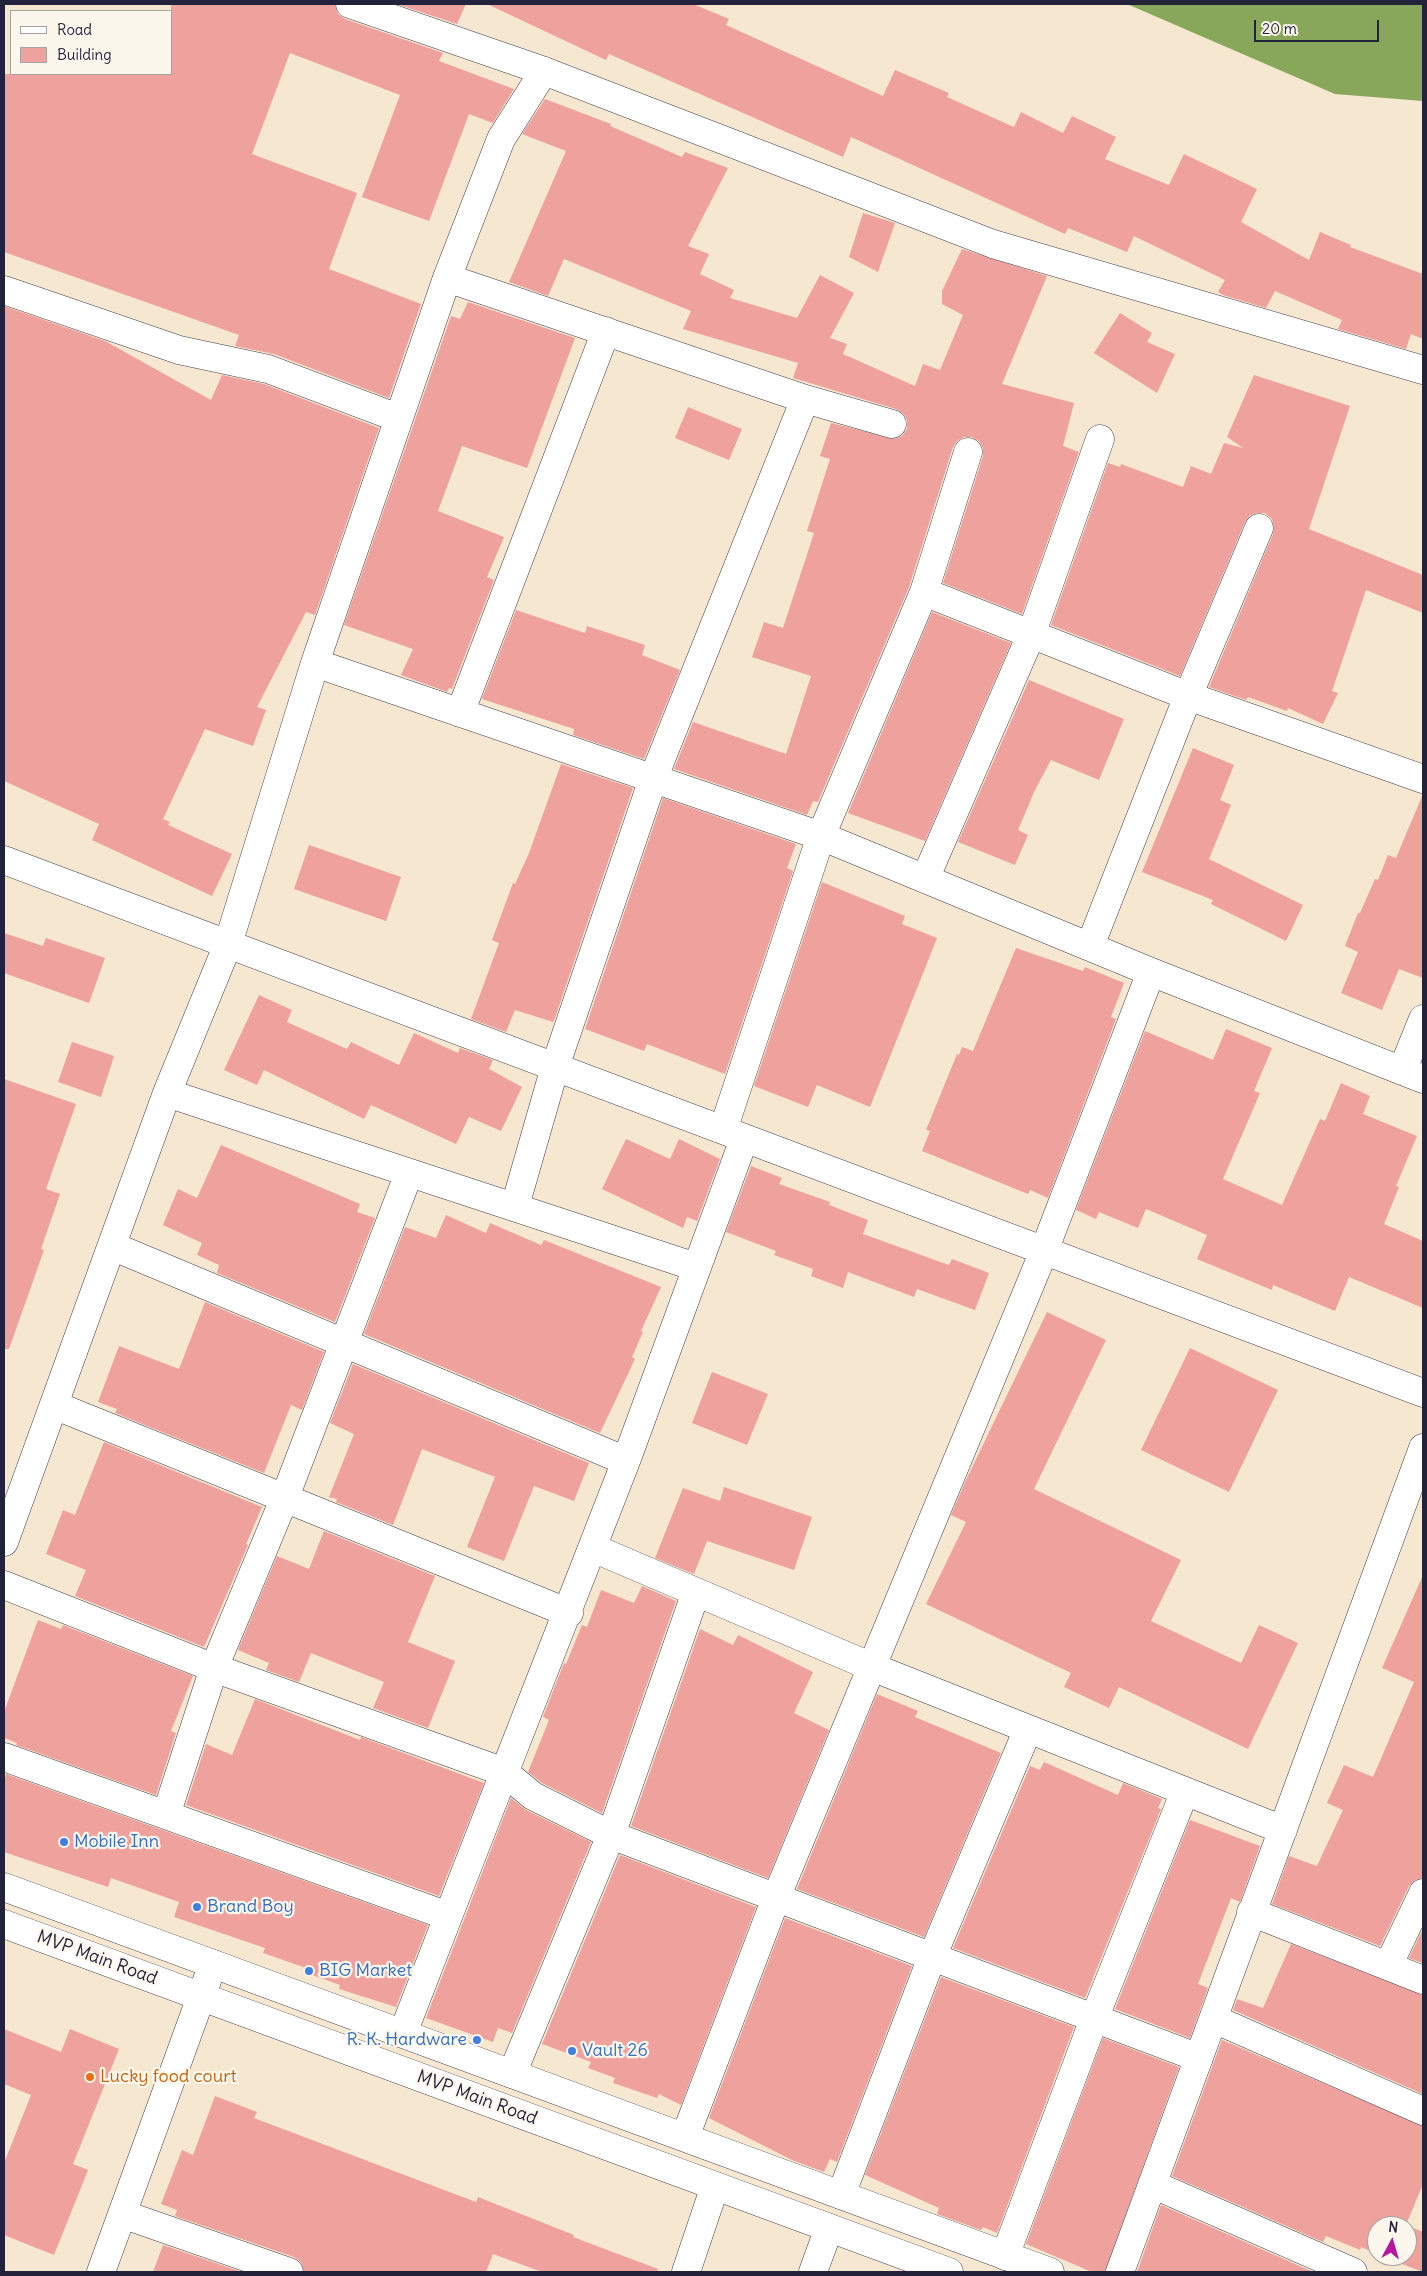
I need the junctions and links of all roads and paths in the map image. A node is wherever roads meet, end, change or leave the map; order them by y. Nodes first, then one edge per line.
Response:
1 (350, 4) edge
2 (544, 71) junction
3 (447, 278) junction
4 (4, 290) edge
5 (606, 331) junction
6 (1423, 370) edge
7 (805, 399) junction
8 (398, 418) junction
9 (892, 424) dead end
10 (1100, 439) dead end
11 (968, 452) dead end
12 (1259, 528) dead end
13 (924, 592) junction
14 (1032, 635) junction
15 (315, 663) junction
16 (1188, 696) junction
17 (460, 713) junction
18 (653, 779) junction
19 (1423, 779) edge
20 (821, 836) junction
21 (4, 860) edge
22 (925, 879) junction
23 (228, 944) junction
24 (1090, 946) junction
25 (1151, 972) junction
26 (1423, 1019) edge
27 (555, 1067) junction
28 (1412, 1075) edge
29 (167, 1093) junction
30 (733, 1134) junction
31 (409, 1173) junction
32 (516, 1206) junction
33 (112, 1246) junction
34 (1044, 1251) junction
35 (696, 1267) junction
36 (345, 1344) junction
37 (1423, 1393) edge
38 (54, 1404) junction
39 (1423, 1448) edge
40 (626, 1461) junction
41 (285, 1498) junction
42 (4, 1542) edge
43 (593, 1548) junction
44 (4, 1585) edge
45 (696, 1592) junction
46 (569, 1613) junction
47 (872, 1667) junction
48 (214, 1668) junction
49 (1028, 1729) junction
50 (4, 1757) edge
51 (504, 1772) junction
52 (1185, 1791) junction
53 (166, 1815) junction
54 (1283, 1830) junction
55 (611, 1836) junction
56 (4, 1887) edge
57 (1423, 1893) edge
58 (776, 1898) junction
59 (1251, 1912) junction
60 (448, 1916) junction
61 (4, 1924) edge
62 (932, 1957) junction
63 (213, 1964) junction
64 (1388, 1966) junction
65 (1423, 1980) edge
66 (202, 1997) junction
67 (1094, 2019) junction
68 (1214, 2019) junction
69 (403, 2034) junction
70 (1199, 2058) junction
71 (512, 2074) junction
72 (1423, 2111) edge
73 (685, 2137) junction
74 (1152, 2184) junction
75 (716, 2186) junction
76 (842, 2195) junction
77 (122, 2214) junction
78 (829, 2228) junction
79 (1005, 2256) junction
80 (101, 2272) edge
81 (289, 2272) edge
82 (686, 2272) edge
83 (813, 2272) edge
84 (950, 2272) edge
85 (1050, 2272) edge
86 (1120, 2272) edge
87 (1353, 2272) edge

1 - 2 street
2 - 3 street
2 - 6 street
3 - 5 street
3 - 8 street
4 - 8 street
5 - 7 street
5 - 17 street
7 - 9 street
7 - 18 street
8 - 15 street
10 - 14 street
11 - 13 street
12 - 16 street
13 - 14 street
13 - 20 street
14 - 16 street
14 - 22 street
15 - 17 street
15 - 23 street
16 - 19 street
16 - 24 street
17 - 18 street
18 - 20 street
18 - 27 street
20 - 22 street
20 - 30 street
21 - 23 street
22 - 24 street
23 - 27 street
23 - 29 street
24 - 25 street
25 - 28 street
25 - 34 street
26 - 28 street
27 - 30 street
27 - 32 street
29 - 31 street
29 - 33 street
30 - 34 street
30 - 35 street
31 - 32 street
31 - 36 street
32 - 35 street
33 - 36 street
33 - 38 street
34 - 37 street
34 - 47 street
35 - 40 street
36 - 40 street
36 - 41 street
38 - 41 street
38 - 42 street
39 - 54 street
40 - 43 street
41 - 46 street
41 - 48 street
43 - 45 street
43 - 46 street
44 - 48 street
45 - 47 street
45 - 55 street
46 - 51 street
47 - 49 street
47 - 58 street
48 - 51 street
48 - 53 street
49 - 52 street
49 - 62 street
50 - 53 street
51 - 55 street
51 - 60 street
52 - 54 street
52 - 67 street
53 - 60 street
54 - 59 street
55 - 58 street
55 - 71 street
56 - 63 street
57 - 64 street
58 - 62 street
58 - 73 street
59 - 64 street
59 - 68 street
60 - 69 street
61 - 66 street, MVP Main Road
62 - 67 street
62 - 76 street
63 - 66 street
63 - 69 street
64 - 65 street
66 - 75 street, MVP Main Road
66 - 77 street
67 - 70 street
67 - 79 street
68 - 70 street
68 - 72 street
69 - 71 street
70 - 74 street
71 - 73 street
73 - 76 street
74 - 86 street
74 - 87 street
75 - 78 street, MVP Main Road
75 - 82 street
76 - 79 street
77 - 80 street
77 - 81 street
78 - 83 street
78 - 84 street, MVP Main Road
79 - 85 street

